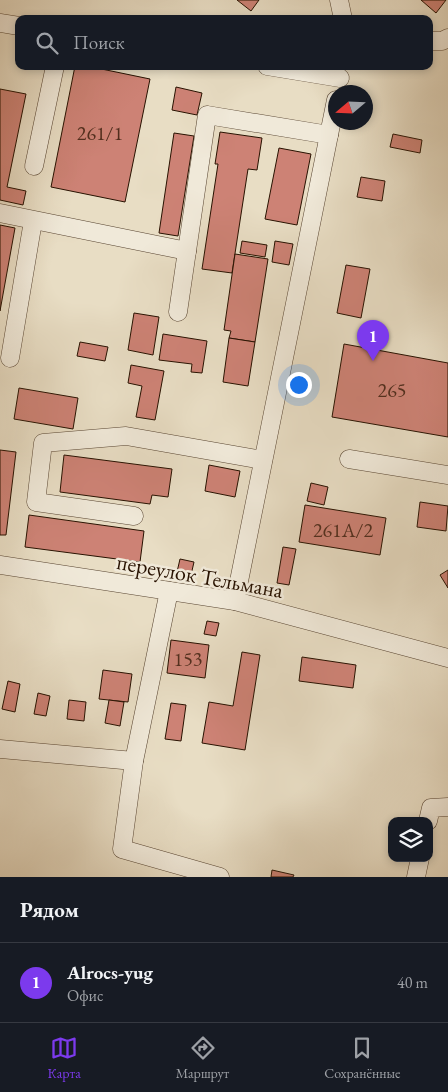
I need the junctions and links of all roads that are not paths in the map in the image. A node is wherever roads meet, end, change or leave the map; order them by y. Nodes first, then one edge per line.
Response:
1 (339, 0) edge
2 (342, 15) edge
3 (0, 23) edge
4 (15, 25) edge
5 (448, 38) edge
6 (433, 40) edge
7 (54, 70) edge
8 (289, 70) edge
9 (340, 79) edge
10 (329, 130) edge
11 (328, 135) junction
12 (34, 166) dead end
13 (0, 213) edge
14 (33, 220) junction
15 (187, 251) junction
16 (178, 312) dead end
17 (10, 358) dead end
18 (349, 459) dead end
19 (263, 460) junction
20 (448, 475) edge
21 (134, 516) dead end
22 (0, 566) edge
23 (169, 591) junction
24 (235, 601) junction
25 (448, 658) edge
26 (0, 749) edge
27 (134, 761) junction
28 (448, 806) edge
29 (429, 817) edge
30 (419, 862) edge
31 (220, 877) edge
32 (416, 877) edge

1 - 2 street
3 - 4 street
5 - 6 street
7 - 12 street
8 - 9 street
10 - 11 street
11 - 15 street
11 - 19 street
13 - 14 street
14 - 15 street
14 - 17 street
15 - 16 street
18 - 20 street
19 - 21 street
19 - 24 street
22 - 23 street, переулок Тельмана
23 - 24 street, переулок Тельмана
23 - 27 street
24 - 25 street, переулок Тельмана
26 - 27 street
27 - 31 street
28 - 29 street
30 - 32 street

